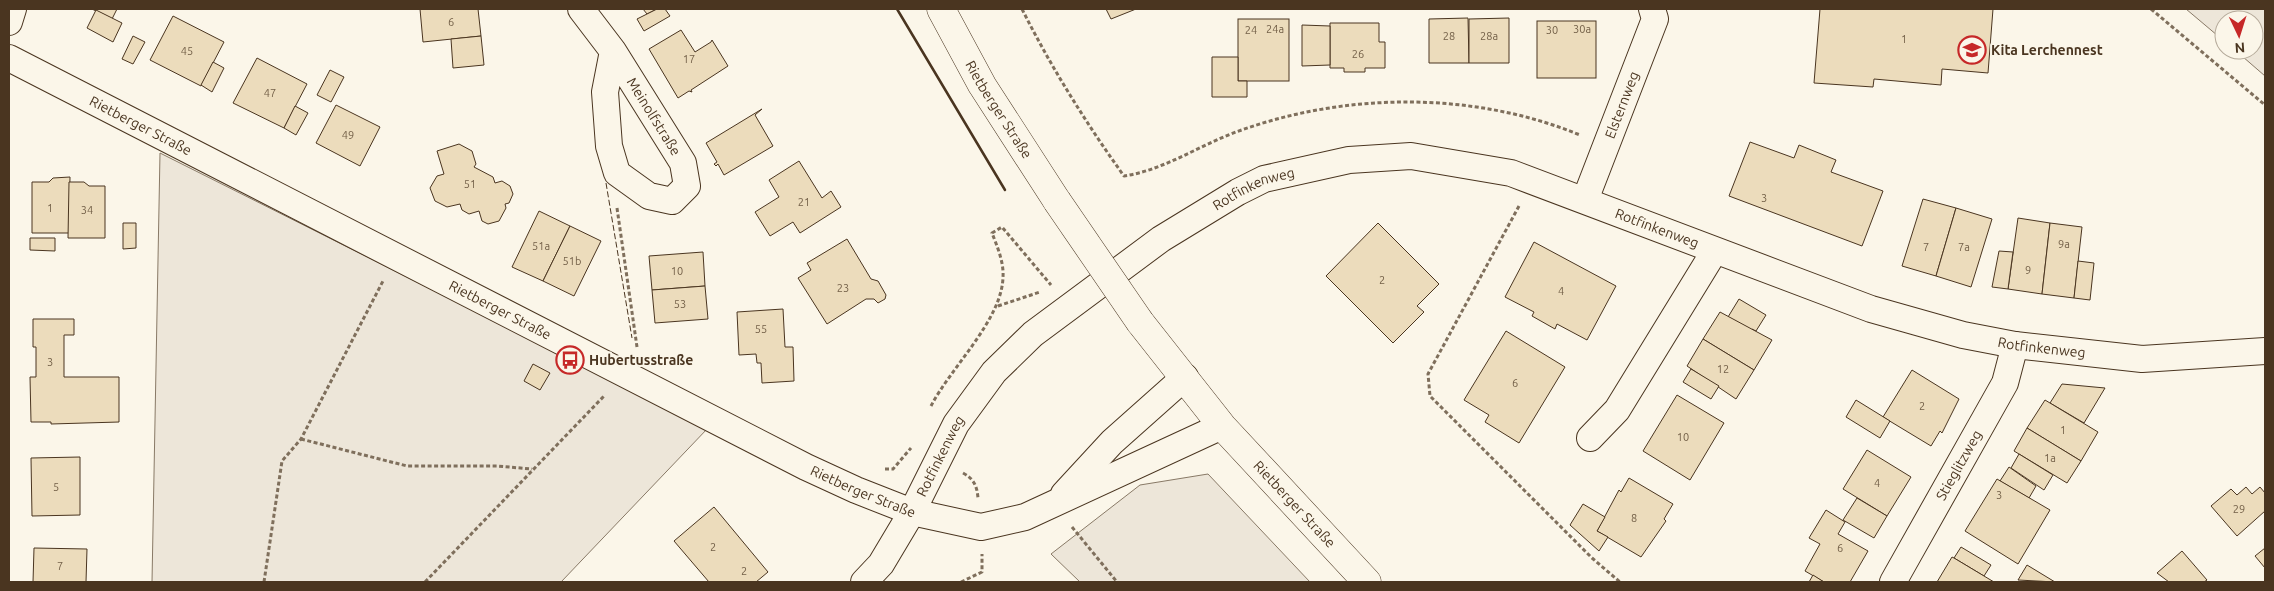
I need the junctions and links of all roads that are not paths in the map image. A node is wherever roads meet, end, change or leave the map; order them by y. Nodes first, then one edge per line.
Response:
1 (14, 9) edge
2 (581, 9) edge
3 (941, 9) edge
4 (1652, 9) edge
5 (9, 22) edge
6 (613, 51) junction
7 (9, 58) edge
8 (1585, 200) junction
9 (1714, 252) junction
10 (2015, 345) junction
11 (2265, 351) edge
12 (1185, 377) junction
13 (1222, 426) junction
14 (1590, 438) dead end
15 (1057, 501) junction
16 (912, 512) junction
17 (864, 582) edge
18 (1367, 582) edge
19 (1893, 582) edge

1 - 5 street
2 - 6 street, Meinolfstraße
3 - 12 main road, Rietberger Straße, bridge
4 - 8 street, Elsternweg
6 - 6 street, Meinolfstraße
7 - 16 street, Rietberger Straße
8 - 9 street, Rotfinkenweg
8 - 16 street, Rotfinkenweg
9 - 10 street, Rotfinkenweg
9 - 14 street, Rotfinkenweg
10 - 11 street, Rotfinkenweg
10 - 19 street, Stieglitzweg
12 - 13 main road, Rietberger Straße
12 - 15 street, Rietberger Straße
13 - 15 street, Rietberger Straße
13 - 18 main road, Rietberger Straße
15 - 16 street, Rietberger Straße
16 - 17 street

